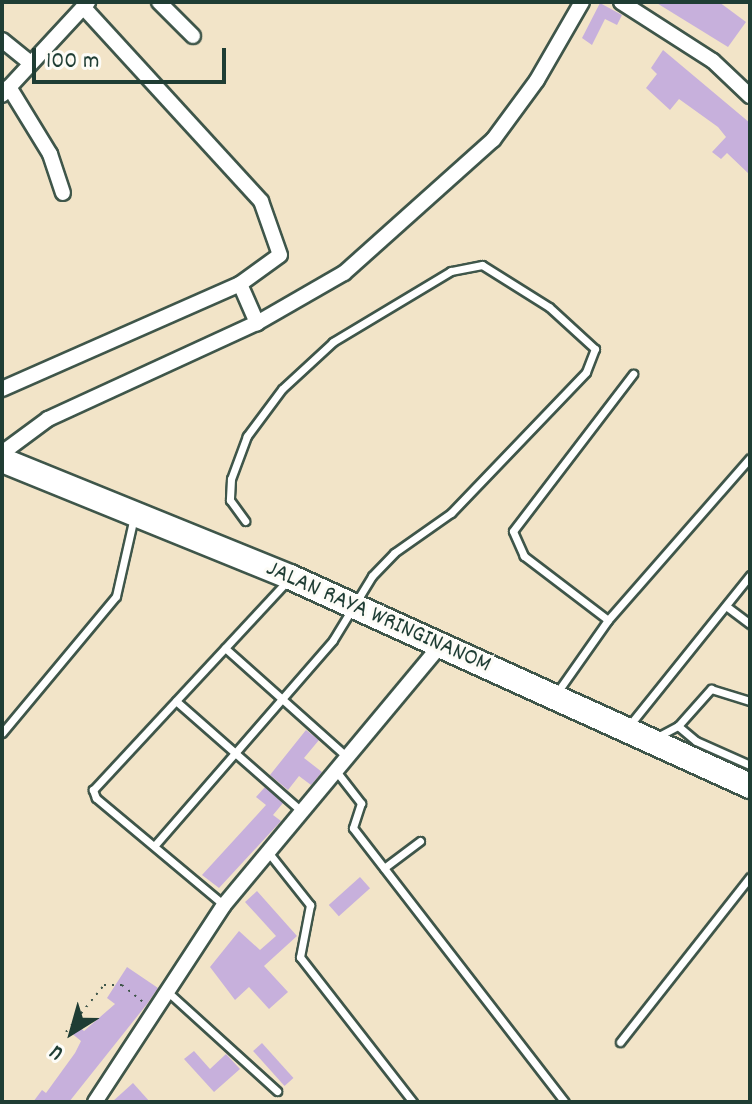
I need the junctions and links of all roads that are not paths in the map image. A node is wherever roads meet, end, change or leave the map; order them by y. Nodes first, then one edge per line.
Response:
1 (159, 2) edge
2 (582, 2) edge
3 (621, 2) edge
4 (86, 5) edge
5 (193, 36) dead end
6 (2, 40) edge
7 (29, 62) junction
8 (6, 91) edge
9 (750, 96) edge
10 (63, 193) dead end
11 (240, 284) junction
12 (257, 323) junction
13 (633, 374) dead end
14 (2, 389) edge
15 (2, 453) edge
16 (750, 458) edge
17 (2, 460) edge
18 (133, 521) junction
19 (245, 521) dead end
20 (750, 575) edge
21 (284, 586) junction
22 (726, 606) junction
23 (349, 616) junction
24 (608, 620) junction
25 (750, 624) edge
26 (225, 648) junction
27 (434, 654) junction
28 (554, 698) junction
29 (283, 700) junction
30 (176, 701) junction
31 (750, 701) edge
32 (678, 726) junction
33 (624, 732) junction
34 (2, 733) edge
35 (648, 742) junction
36 (236, 754) junction
37 (346, 756) junction
38 (750, 765) edge
39 (334, 770) junction
40 (750, 786) edge
41 (300, 810) junction
42 (420, 841) dead end
43 (155, 845) junction
44 (266, 851) junction
45 (384, 868) junction
46 (750, 877) edge
47 (224, 905) junction
48 (169, 993) junction
49 (620, 1042) dead end
50 (277, 1091) dead end
51 (95, 1102) edge
52 (413, 1102) edge
53 (565, 1102) edge

1 - 5 street
2 - 12 street
3 - 9 street
4 - 7 street
4 - 11 street
6 - 7 street
7 - 8 street
8 - 10 street
11 - 12 street
11 - 14 street
12 - 15 street
13 - 24 lane
16 - 24 lane
17 - 18 main road, JALAN RAYA WRINGINANOM
18 - 21 main road, JALAN RAYA WRINGINANOM
18 - 34 lane
19 - 23 lane
20 - 22 lane
21 - 23 main road, JALAN RAYA WRINGINANOM
21 - 26 lane
22 - 25 lane
22 - 33 lane
23 - 27 main road, JALAN RAYA WRINGINANOM
23 - 29 lane
24 - 28 lane
26 - 29 lane
26 - 30 lane
27 - 28 main road, JALAN RAYA WRINGINANOM
27 - 37 street
28 - 33 main road, JALAN RAYA WRINGINANOM
29 - 36 lane
29 - 37 lane
30 - 36 lane
30 - 43 lane
31 - 32 lane
32 - 35 lane
32 - 38 lane
33 - 35 main road, JALAN RAYA WRINGINANOM
35 - 40 main road, JALAN RAYA WRINGINANOM
36 - 41 lane
36 - 43 lane
37 - 39 street
39 - 41 street
39 - 45 lane
41 - 44 street
42 - 45 lane
43 - 47 lane
44 - 47 street
44 - 52 lane
45 - 53 lane
46 - 49 lane
47 - 48 street
48 - 50 lane
48 - 51 street

